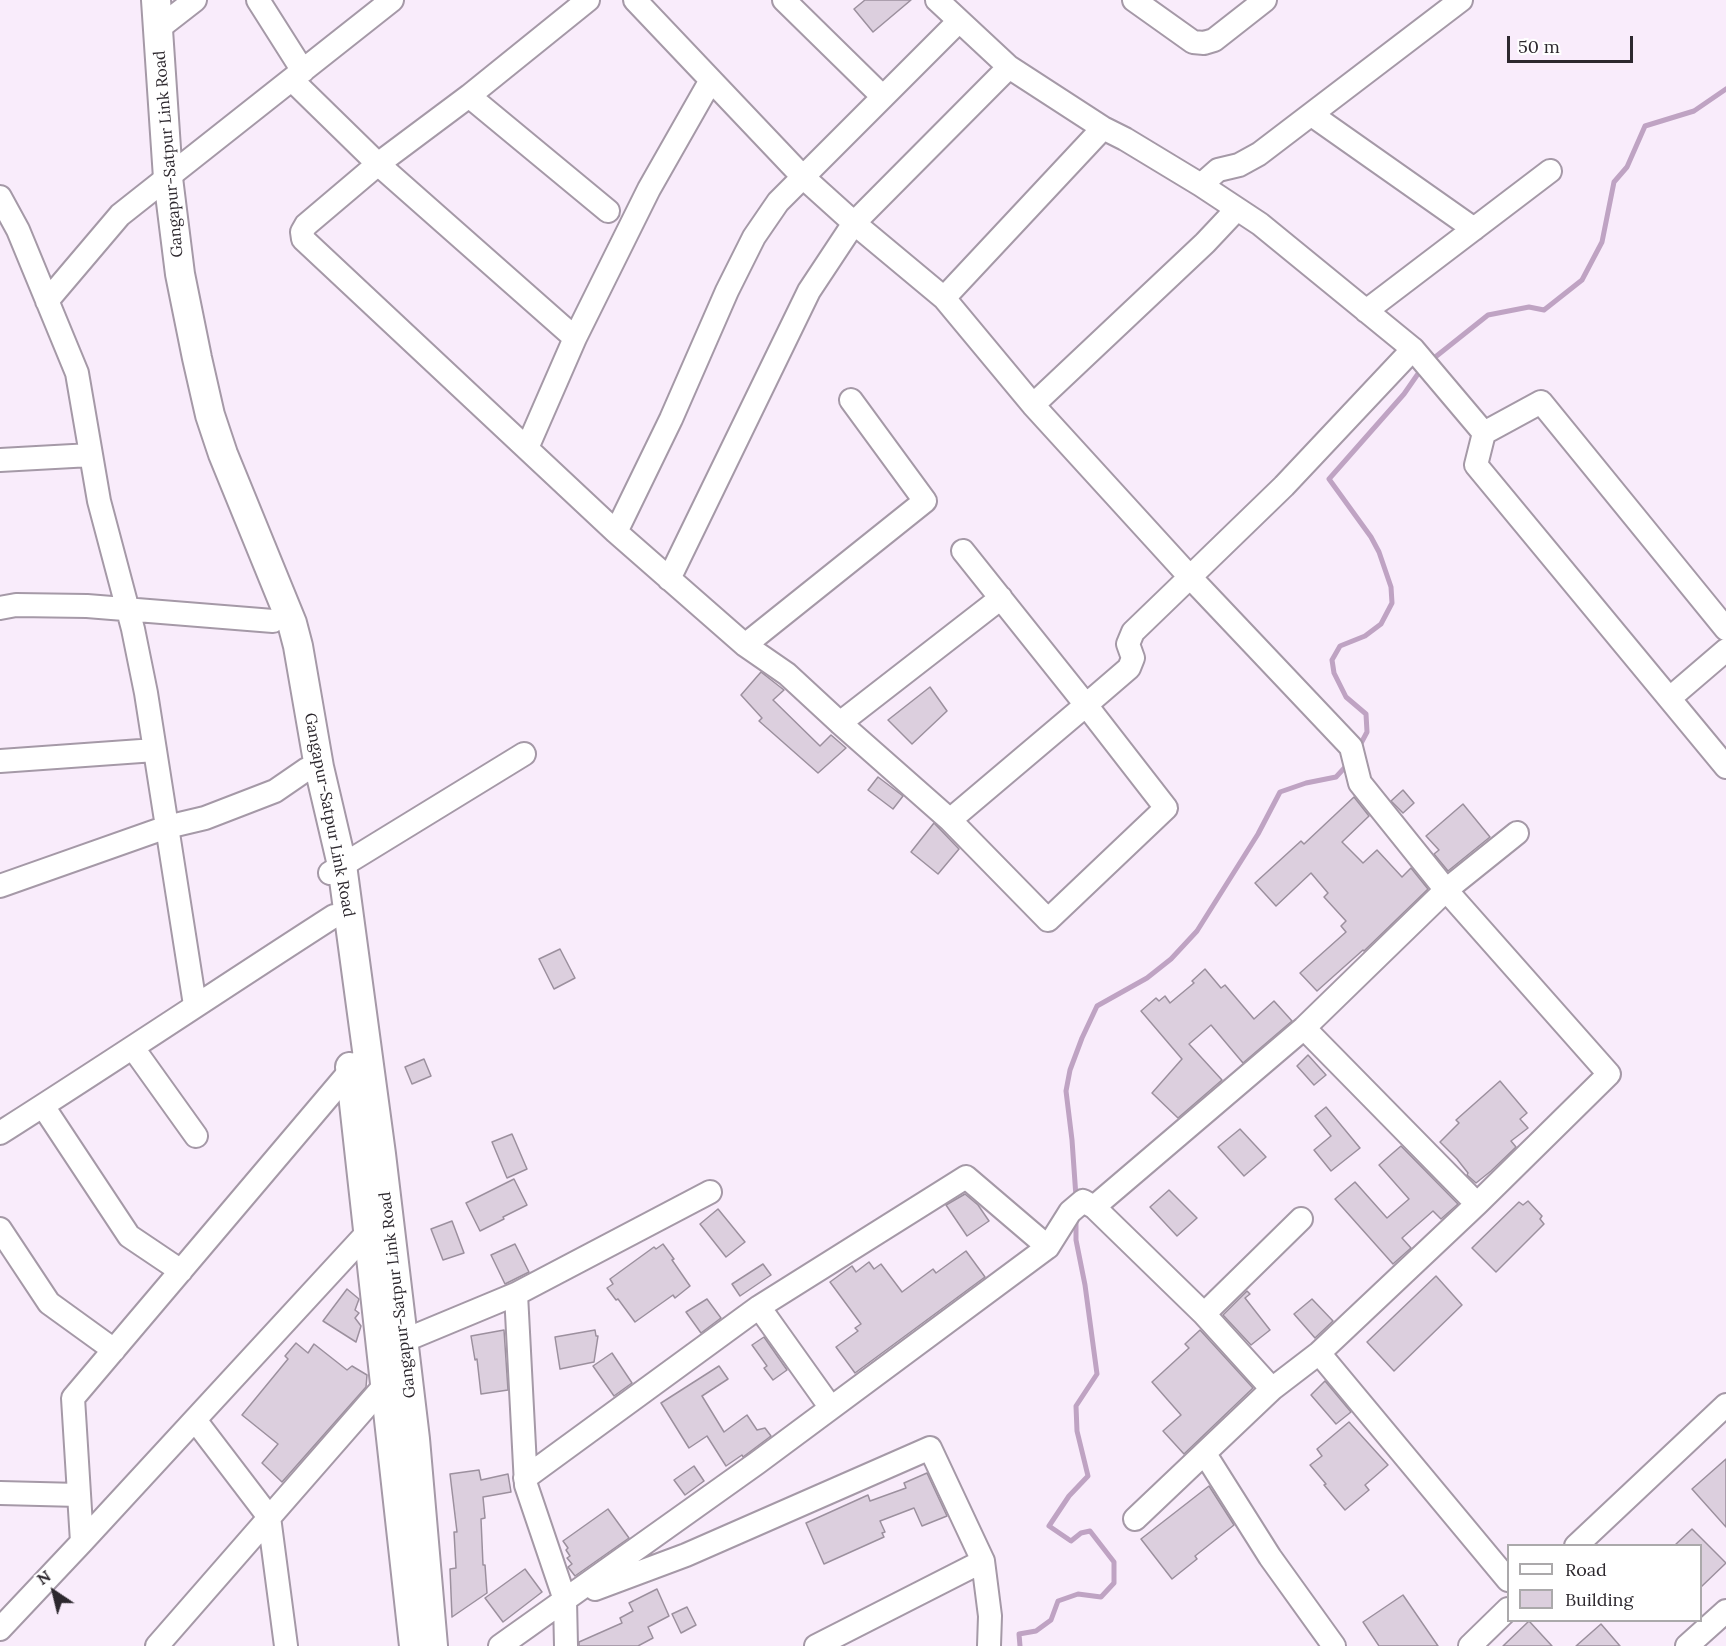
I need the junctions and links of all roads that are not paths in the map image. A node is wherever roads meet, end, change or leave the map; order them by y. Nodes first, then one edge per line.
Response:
1 (137, 0) edge
2 (195, 0) edge
3 (258, 0) edge
4 (392, 0) edge
5 (588, 0) edge
6 (634, 0) edge
7 (784, 0) edge
8 (937, 0) edge
9 (1134, 0) edge
10 (1265, 0) edge
11 (1461, 0) edge
12 (158, 14) edge
13 (959, 21) junction
14 (1009, 67) junction
15 (297, 75) junction
16 (711, 81) junction
17 (469, 96) junction
18 (883, 97) junction
19 (1312, 115) junction
20 (1103, 128) junction
21 (378, 164) junction
22 (1550, 171) dead end
23 (803, 177) junction
24 (160, 184) junction
25 (1201, 185) junction
26 (0, 197) edge
27 (1237, 209) junction
28 (608, 211) dead end
29 (854, 223) junction
30 (1474, 229) junction
31 (944, 298) junction
32 (47, 301) junction
33 (1366, 310) junction
34 (574, 338) junction
35 (1422, 359) junction
36 (851, 400) dead end
37 (1033, 405) junction
38 (1484, 433) junction
39 (527, 448) junction
40 (92, 455) junction
41 (0, 460) edge
42 (616, 532) junction
43 (963, 551) dead end
44 (1190, 577) junction
45 (669, 579) junction
46 (1001, 598) junction
47 (0, 608) edge
48 (128, 610) junction
49 (273, 621) junction
50 (1726, 629) edge
51 (745, 645) junction
52 (1726, 650) edge
53 (1670, 698) junction
54 (1086, 705) junction
55 (840, 723) junction
56 (155, 750) junction
57 (524, 754) dead end
58 (0, 761) edge
59 (1726, 767) edge
60 (313, 768) junction
61 (950, 820) junction
62 (167, 827) junction
63 (1517, 833) dead end
64 (335, 869) junction
65 (0, 886) edge
66 (1446, 890) junction
67 (334, 916) junction
68 (195, 1005) junction
69 (1304, 1028) junction
70 (133, 1048) junction
71 (351, 1070) junction
72 (43, 1106) junction
73 (0, 1133) edge
74 (196, 1136) dead end
75 (710, 1192) dead end
76 (1477, 1204) junction
77 (1082, 1207) junction
78 (1301, 1219) dead end
79 (0, 1229) edge
80 (379, 1230) junction
81 (1048, 1246) junction
82 (181, 1271) junction
83 (516, 1294) junction
84 (759, 1307) junction
85 (1204, 1314) junction
86 (392, 1343) junction
87 (114, 1350) junction
88 (1319, 1353) junction
89 (385, 1385) junction
90 (1272, 1389) junction
91 (1726, 1405) edge
92 (831, 1408) junction
93 (195, 1420) junction
94 (1205, 1454) junction
95 (525, 1478) junction
96 (0, 1493) edge
97 (80, 1495) junction
98 (269, 1517) junction
99 (1135, 1519) dead end
100 (82, 1542) junction
101 (1577, 1544) edge
102 (983, 1561) junction
103 (1507, 1578) edge
104 (565, 1600) junction
105 (1726, 1611) edge
106 (1507, 1612) edge
107 (0, 1629) edge
108 (157, 1646) edge
109 (286, 1646) edge
110 (414, 1646) edge
111 (433, 1646) edge
112 (500, 1646) edge
113 (566, 1646) edge
114 (816, 1646) edge
115 (989, 1646) edge
116 (1334, 1646) edge
117 (1470, 1646) edge
118 (1687, 1646) edge

1 - 24 main road, Gangapur-Satpur Link Road
2 - 12 street
3 - 15 street
4 - 15 street
5 - 17 street
6 - 16 street
7 - 18 street
8 - 13 street
9 - 10 street
11 - 19 street
12 - 24 main road, Gangapur-Satpur Link Road
13 - 14 street
13 - 18 street
14 - 20 street
14 - 29 street
15 - 21 street
15 - 24 street
16 - 23 street
16 - 34 street
17 - 21 street
17 - 28 street
18 - 23 street
19 - 25 street
19 - 30 street
20 - 25 street
20 - 31 street
21 - 34 street
21 - 39 street
22 - 30 street
23 - 29 street
23 - 42 street
24 - 32 street
24 - 49 main road, Gangapur-Satpur Link Road
24 - 60 main road, Gangapur-Satpur Link Road
25 - 27 street
26 - 32 street
27 - 33 street
27 - 37 street
29 - 31 street
29 - 45 street
30 - 33 street
31 - 37 street
32 - 40 street
33 - 35 street
34 - 39 street
35 - 38 street
35 - 44 street
36 - 51 street
37 - 44 street
38 - 50 street
38 - 53 street
39 - 42 street
40 - 41 street
40 - 48 street
42 - 45 street
43 - 46 street
44 - 54 street
44 - 66 street
45 - 51 street
46 - 54 street
46 - 55 street
47 - 48 street
48 - 49 street
48 - 56 street
49 - 60 main road, Gangapur-Satpur Link Road
51 - 55 street
52 - 53 street
53 - 59 street
54 - 61 street
54 - 61 street
55 - 61 street
56 - 58 street
56 - 62 street
57 - 64 street
60 - 62 street
60 - 64 main road, Gangapur-Satpur Link Road
62 - 65 street
62 - 68 street
63 - 66 street
64 - 67 main road, Gangapur-Satpur Link Road
64 - 80 main road, Gangapur-Satpur Link Road
66 - 69 street
66 - 76 street
67 - 68 street
67 - 71 main road, Gangapur-Satpur Link Road
68 - 70 street
69 - 76 street
69 - 77 street
70 - 72 street
70 - 74 street
71 - 80 main road, Gangapur-Satpur Link Road
71 - 82 street
72 - 73 street
72 - 82 street
75 - 83 street
76 - 88 street
77 - 81 street
77 - 85 street
78 - 85 street
79 - 87 street
80 - 86 main road, Gangapur-Satpur Link Road
80 - 93 street
81 - 84 street
81 - 92 street
82 - 87 street
83 - 86 street
83 - 95 street
84 - 92 street
84 - 95 street
85 - 90 street
86 - 89 main road, Gangapur-Satpur Link Road
86 - 111 main road, Gangapur-Satpur Link Road
87 - 97 street
88 - 90 street
88 - 103 street
89 - 98 street
89 - 110 main road, Gangapur-Satpur Link Road
90 - 94 street
91 - 101 street
92 - 104 street
93 - 98 street
93 - 100 street
94 - 99 street
94 - 116 street
95 - 104 street
96 - 97 street
97 - 100 street
98 - 108 street
98 - 109 street
100 - 107 street
102 - 104 street
102 - 114 street
102 - 115 street
104 - 112 street
104 - 113 street
105 - 118 street
106 - 117 street

